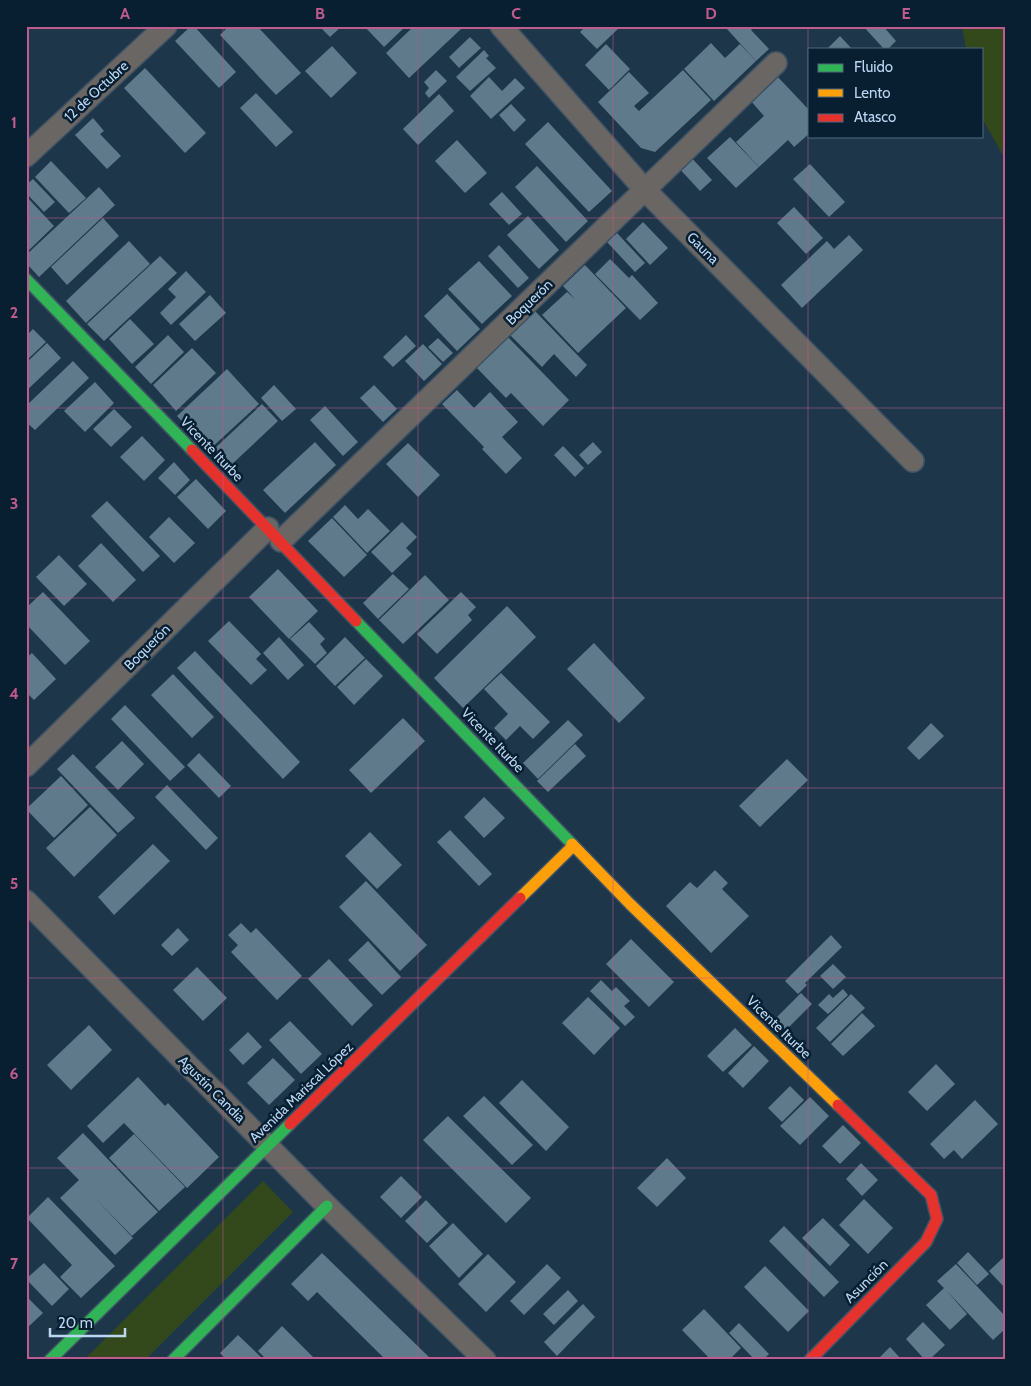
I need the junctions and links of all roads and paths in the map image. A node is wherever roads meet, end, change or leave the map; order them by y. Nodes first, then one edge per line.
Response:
1 (166, 26) edge
2 (501, 26) edge
3 (776, 63) dead end
4 (26, 156) edge
5 (645, 190) junction
6 (26, 279) edge
7 (913, 461) dead end
8 (275, 535) junction
9 (26, 766) edge
10 (574, 846) junction
11 (26, 901) edge
12 (268, 1146) junction
13 (327, 1206) junction
14 (937, 1219) joint
15 (50, 1360) edge
16 (172, 1360) edge
17 (485, 1360) edge
18 (810, 1360) edge

1 - 4 street, 12 de Octubre
2 - 5 street, Gauna
3 - 5 street, Boquerón
5 - 7 street, Gauna
5 - 8 street, Boquerón
6 - 8 street, Vicente Iturbe
8 - 9 street, Boquerón
8 - 10 street, Vicente Iturbe
10 - 12 street, Avenida Mariscal López
10 - 14 street, Vicente Iturbe
11 - 12 street, Agustín Candia
12 - 13 street, Agustín Candia
12 - 15 street, Avenida Mariscal López
13 - 16 street
13 - 17 street, Agustín Candia
14 - 18 street, Asunción

